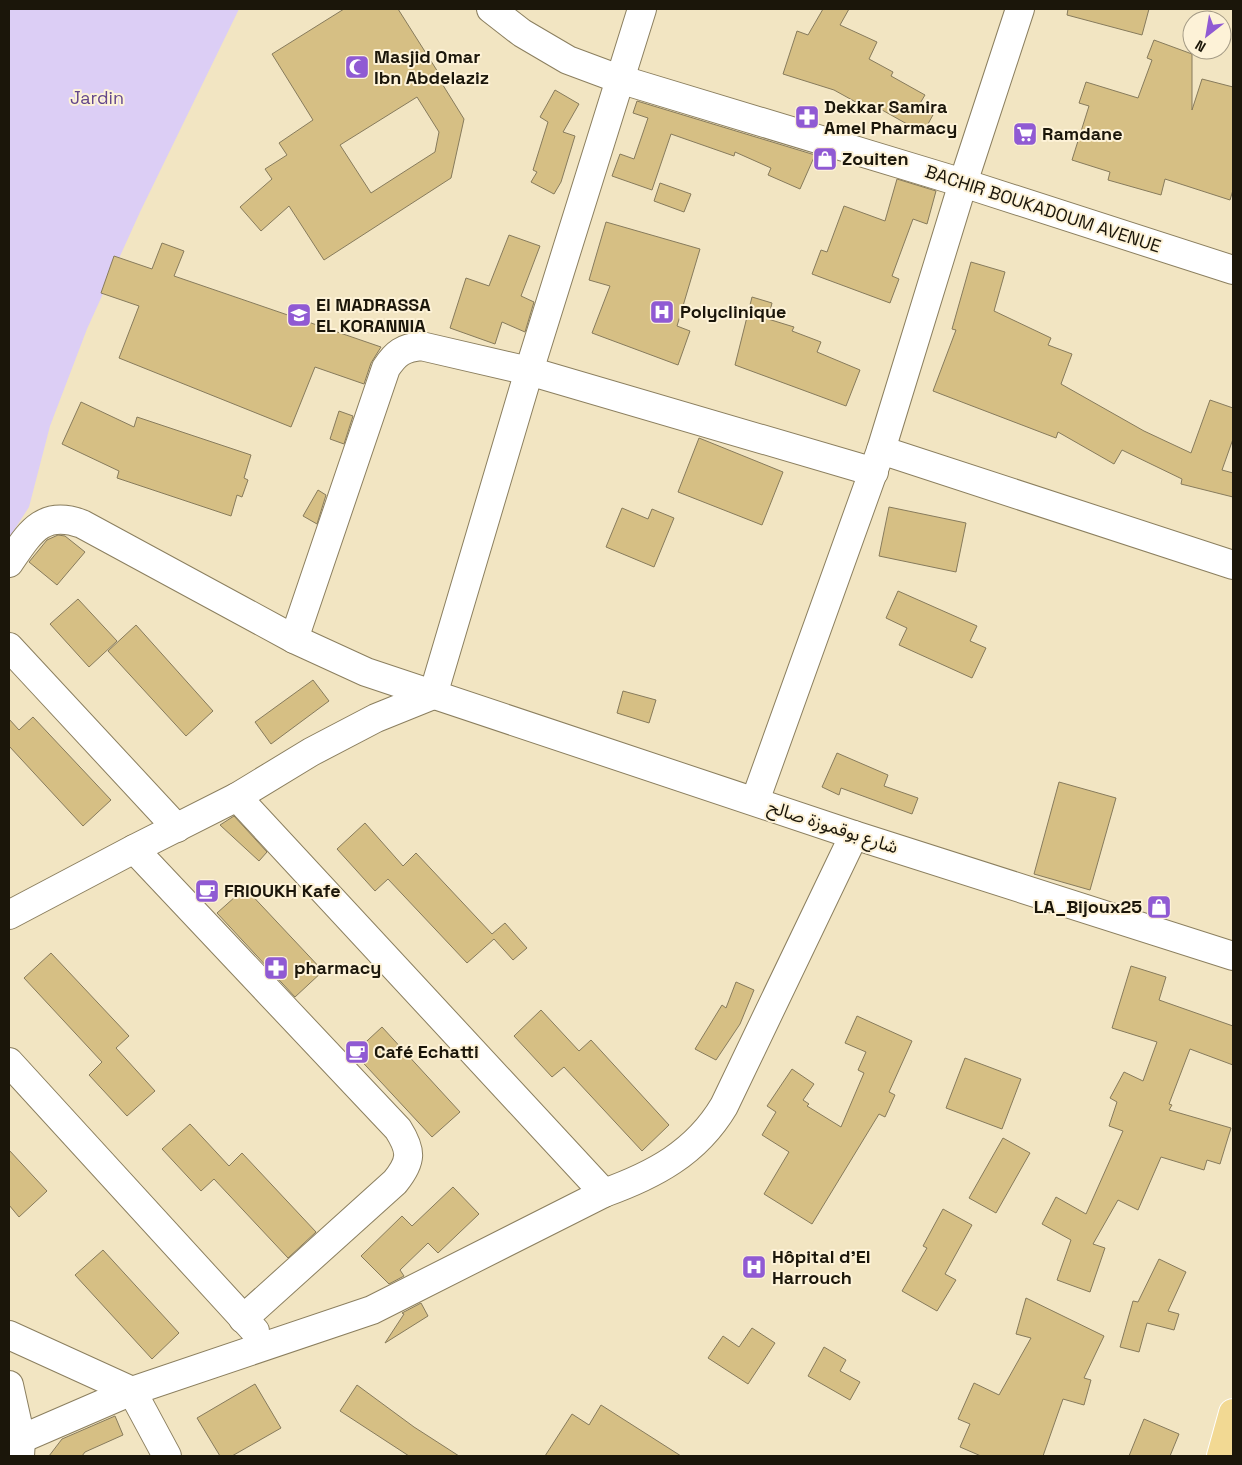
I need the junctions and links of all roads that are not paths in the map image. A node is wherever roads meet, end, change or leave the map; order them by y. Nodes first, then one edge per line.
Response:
1 (491, 9) edge
2 (642, 9) edge
3 (1020, 9) edge
4 (619, 79) junction
5 (963, 182) junction
6 (1233, 270) edge
7 (529, 371) junction
8 (878, 461) junction
9 (9, 562) edge
10 (1233, 565) edge
11 (294, 639) junction
12 (9, 647) edge
13 (433, 695) junction
14 (237, 797) junction
15 (755, 801) junction
16 (177, 828) junction
17 (854, 835) junction
18 (134, 849) junction
19 (9, 915) edge
20 (1233, 956) edge
21 (9, 1062) edge
22 (604, 1193) junction
23 (243, 1319) junction
24 (9, 1335) edge
25 (267, 1346) junction
26 (132, 1391) junction
27 (10, 1399) edge
28 (1233, 1413) edge
29 (21, 1448) edge
30 (167, 1456) edge
31 (1221, 1456) edge

1 - 4 street, BACHIR BOUKADOUM AVENUE
2 - 4 street
3 - 5 street
4 - 5 street, BACHIR BOUKADOUM AVENUE
4 - 7 street
5 - 6 street, BACHIR BOUKADOUM AVENUE
5 - 8 street
7 - 8 street
7 - 11 street
7 - 13 street
8 - 10 street
8 - 15 street
9 - 11 street, شارع بوقموزة صالح
11 - 13 street, شارع بوقموزة صالح
12 - 16 street
13 - 14 street
13 - 15 street, شارع بوقموزة صالح
14 - 16 street
14 - 22 street
15 - 17 street, شارع بوقموزة صالح
16 - 18 street
17 - 20 street, شارع بوقموزة صالح
17 - 22 street
18 - 19 street
18 - 23 street
21 - 23 street
22 - 25 street
23 - 25 street
24 - 26 street
25 - 26 street
26 - 29 street
26 - 30 street
27 - 29 street
28 - 31 main road

